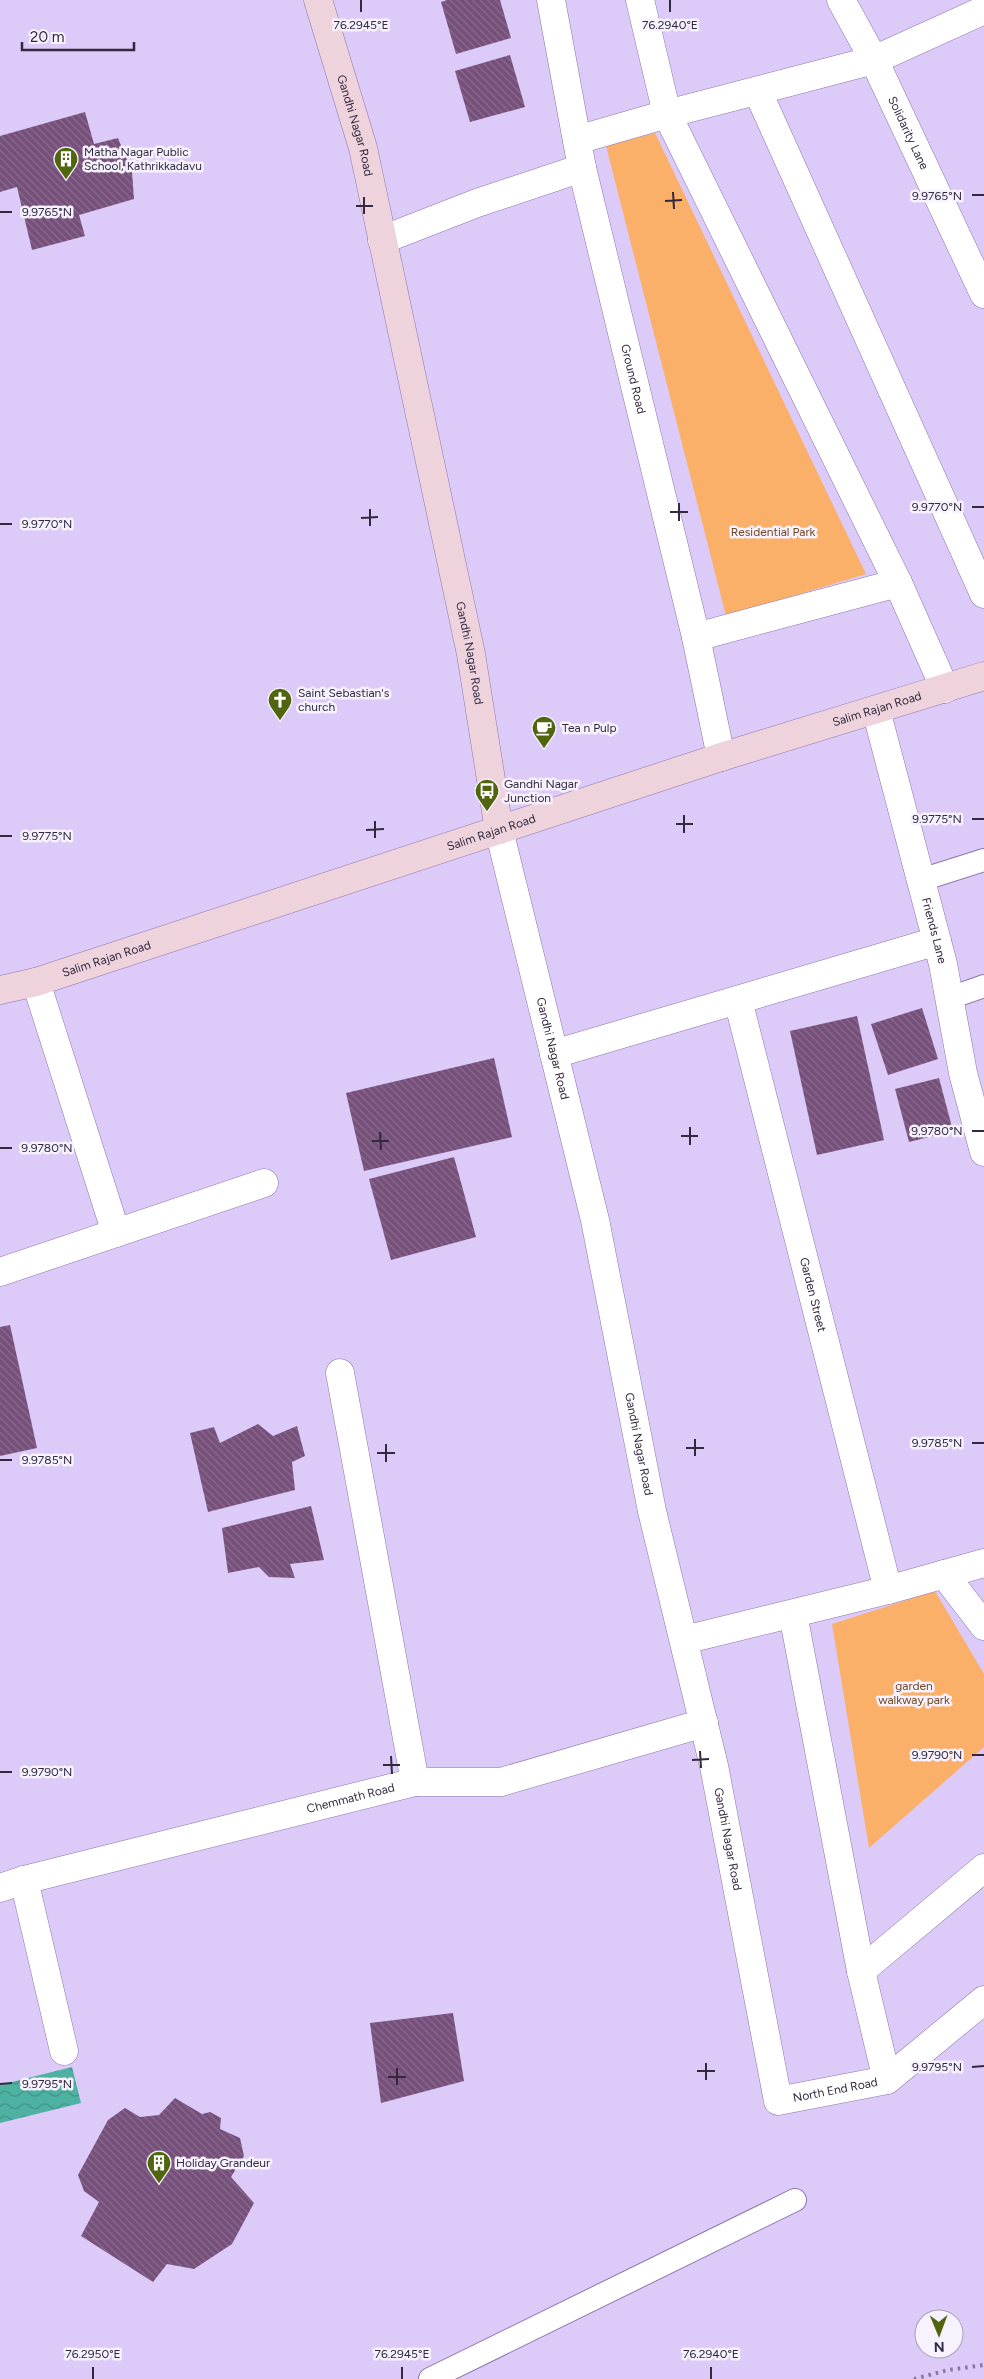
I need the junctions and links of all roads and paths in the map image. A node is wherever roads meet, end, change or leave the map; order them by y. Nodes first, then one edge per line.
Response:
1 (318, 0) edge
2 (551, 0) edge
3 (640, 0) edge
4 (841, 0) edge
5 (984, 10) edge
6 (874, 60) junction
7 (758, 92) junction
8 (667, 114) junction
9 (577, 140) junction
10 (582, 168) junction
11 (382, 240) junction
12 (984, 294) edge
13 (898, 583) junction
14 (984, 594) edge
15 (696, 637) junction
16 (984, 676) edge
17 (945, 689) junction
18 (876, 710) junction
19 (722, 757) junction
20 (500, 830) junction
21 (984, 860) edge
22 (921, 880) junction
23 (937, 941) junction
24 (36, 982) junction
25 (984, 986) edge
26 (0, 990) edge
27 (950, 998) junction
28 (738, 1000) junction
29 (554, 1054) junction
30 (979, 1117) edge
31 (984, 1152) edge
32 (264, 1183) dead end
33 (116, 1233) junction
34 (0, 1272) edge
35 (340, 1373) dead end
36 (984, 1563) edge
37 (944, 1574) junction
38 (888, 1590) junction
39 (793, 1614) junction
40 (984, 1626) edge
41 (684, 1640) junction
42 (704, 1723) junction
43 (415, 1782) junction
44 (984, 1868) edge
45 (12, 1884) edge
46 (861, 1971) junction
47 (984, 2000) edge
48 (64, 2051) dead end
49 (887, 2080) junction
50 (778, 2101) joint
51 (795, 2200) dead end
52 (430, 2379) edge

1 - 11 main road, Gandhi Nagar Road
2 - 9 street, Ground Road
3 - 8 street
4 - 6 street, Solidarity Lane
5 - 6 street
6 - 7 street
6 - 12 street, Solidarity Lane
7 - 8 street
7 - 14 street
8 - 9 street
8 - 13 street
9 - 10 street, Ground Road
10 - 11 street
10 - 15 street, Ground Road
11 - 20 main road, Gandhi Nagar Road
13 - 15 street
13 - 17 street
15 - 19 street, Ground Road
16 - 17 main road, Salim Rajan Road
17 - 18 main road, Salim Rajan Road
18 - 19 main road, Salim Rajan Road
18 - 22 street, Friends Lane
19 - 20 main road, Salim Rajan Road
20 - 24 main road, Salim Rajan Road
20 - 29 street, Gandhi Nagar Road
21 - 22 lane
22 - 23 street, Friends Lane
23 - 27 street, Friends Lane
23 - 28 street
24 - 26 main road, Salim Rajan Road
24 - 33 street
25 - 27 lane
27 - 30 street, Friends Lane
28 - 29 street
28 - 38 street, Garden Street
29 - 41 street, Gandhi Nagar Road
30 - 31 street, Friends Lane
32 - 33 street
33 - 34 street
35 - 43 street
36 - 37 street
37 - 38 street
37 - 40 street
38 - 39 street
39 - 41 street
39 - 46 street
41 - 42 street, Gandhi Nagar Road
42 - 43 street, Chemmath Road
42 - 50 street, Gandhi Nagar Road
43 - 45 street, Chemmath Road
44 - 46 street
45 - 48 street
46 - 49 street
47 - 49 street, North End Road
49 - 50 street, North End Road
51 - 52 lane

